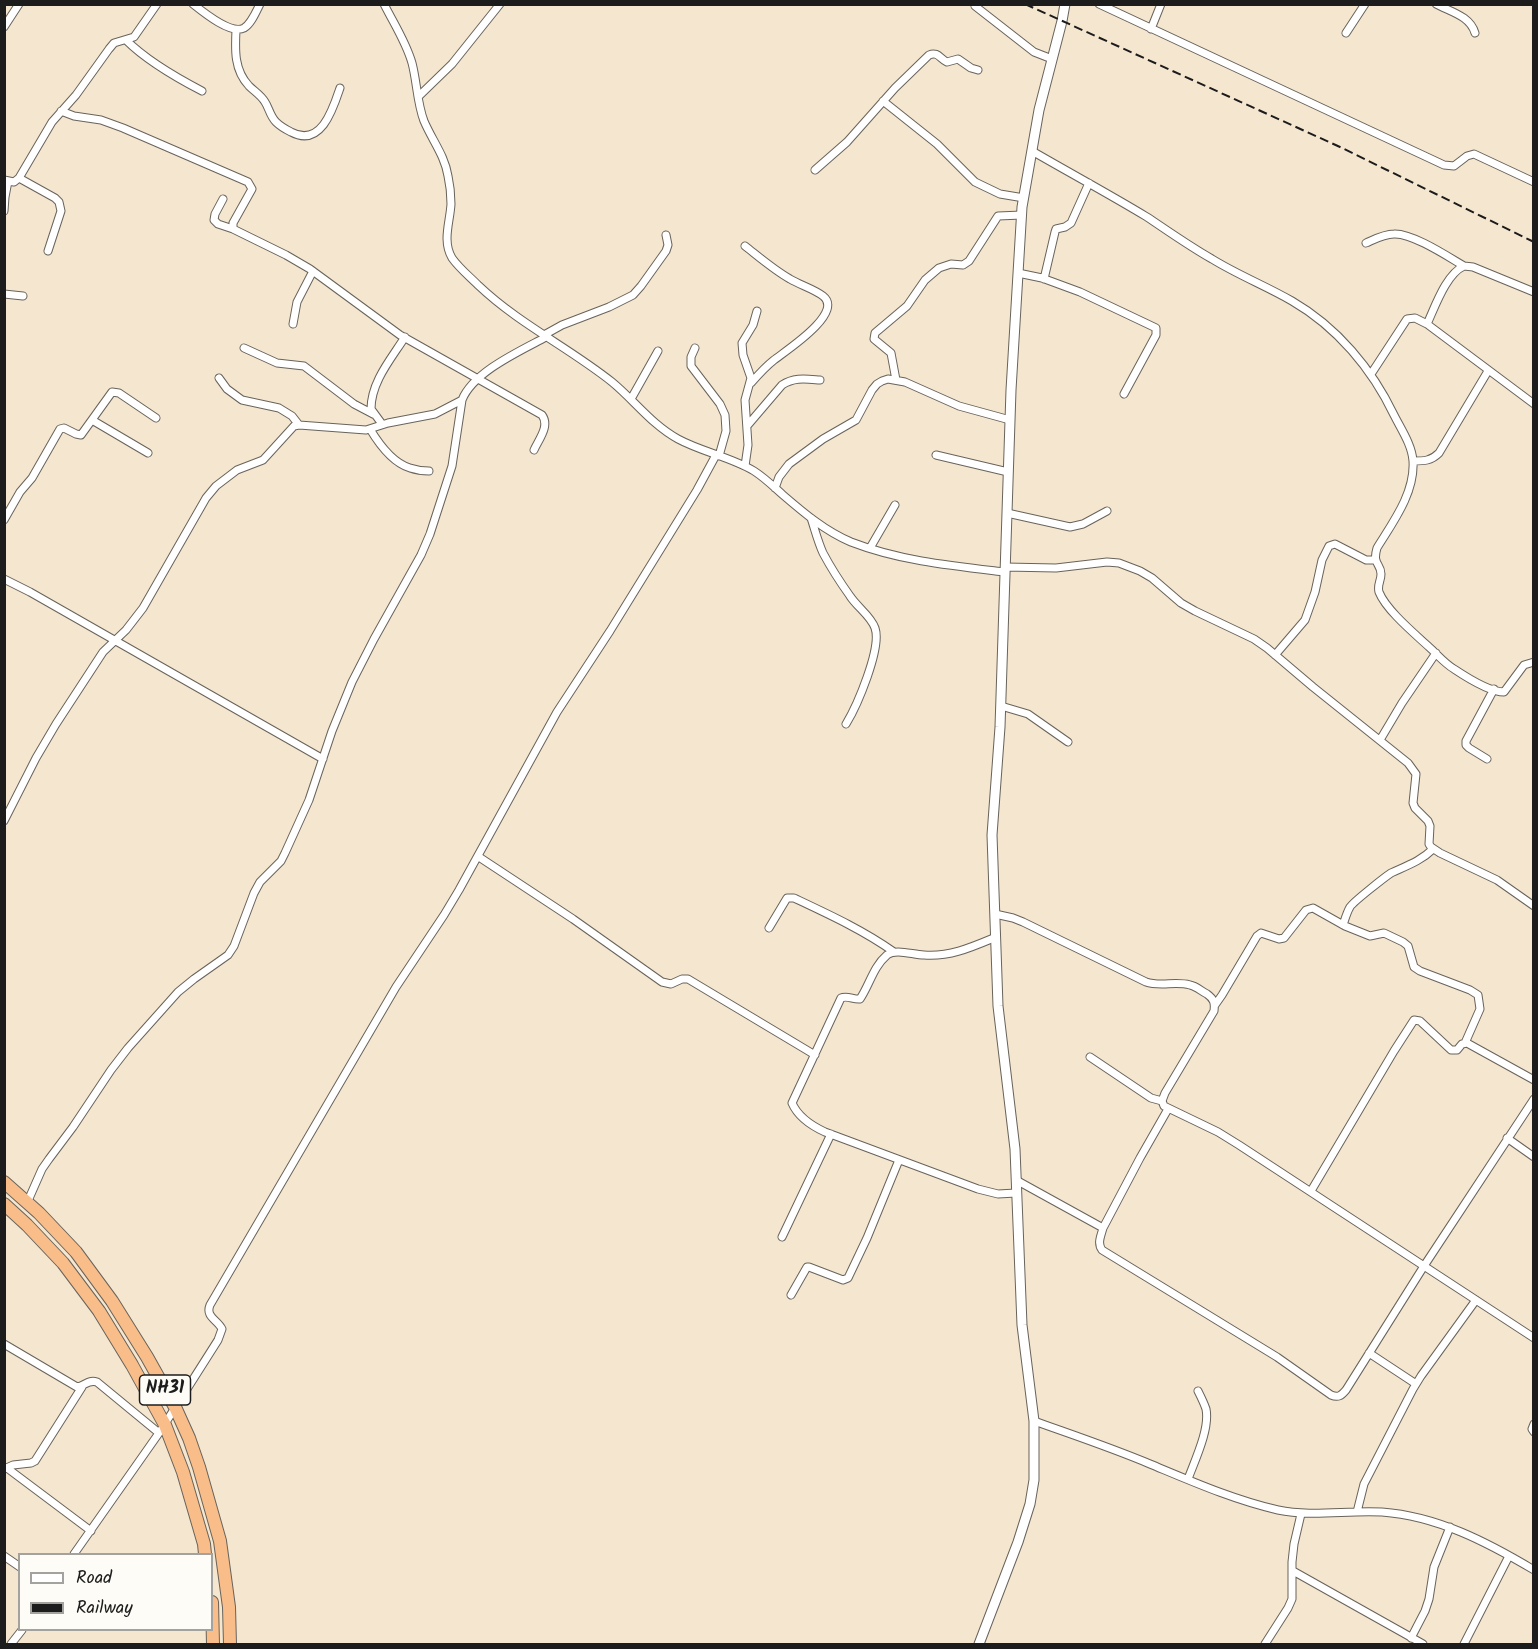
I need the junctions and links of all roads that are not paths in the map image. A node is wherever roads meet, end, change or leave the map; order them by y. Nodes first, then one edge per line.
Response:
1 (19, 4) edge
2 (157, 4) edge
3 (193, 4) edge
4 (260, 4) edge
5 (384, 4) edge
6 (500, 4) edge
7 (1065, 4) edge
8 (1099, 4) edge
9 (1161, 4) edge
10 (1365, 4) edge
11 (1436, 4) edge
12 (975, 6) dead end
13 (4, 27) edge
14 (1151, 29) junction
15 (237, 30) junction
16 (1346, 33) dead end
17 (1475, 33) dead end
18 (126, 40) junction
19 (1052, 59) junction
20 (978, 70) dead end
21 (340, 88) dead end
22 (202, 91) dead end
23 (419, 96) junction
24 (883, 101) junction
25 (61, 111) junction
26 (1032, 151) junction
27 (815, 170) dead end
28 (19, 178) junction
29 (6, 180) edge
30 (1533, 182) edge
31 (1089, 183) junction
32 (1024, 198) junction
33 (223, 199) dead end
34 (4, 212) edge
35 (1022, 215) junction
36 (233, 229) junction
37 (666, 235) dead end
38 (1366, 243) dead end
39 (745, 246) dead end
40 (48, 250) dead end
41 (1464, 266) junction
42 (313, 271) junction
43 (1018, 273) junction
44 (1044, 279) junction
45 (1533, 292) edge
46 (4, 294) edge
47 (23, 296) dead end
48 (757, 310) dead end
49 (293, 324) dead end
50 (1427, 324) junction
51 (545, 336) junction
52 (405, 337) junction
53 (244, 348) dead end
54 (695, 348) dead end
55 (658, 351) dead end
56 (1488, 371) junction
57 (1371, 374) junction
58 (219, 378) dead end
59 (477, 379) junction
60 (820, 380) dead end
61 (896, 380) junction
62 (751, 383) junction
63 (1125, 394) dead end
64 (631, 399) junction
65 (462, 400) junction
66 (1533, 404) edge
67 (373, 414) junction
68 (156, 418) dead end
69 (92, 420) junction
70 (1010, 420) junction
71 (299, 424) junction
72 (382, 424) junction
73 (747, 426) junction
74 (370, 429) junction
75 (534, 450) dead end
76 (148, 453) dead end
77 (718, 455) junction
78 (936, 455) dead end
79 (1413, 461) junction
80 (745, 466) junction
81 (429, 471) dead end
82 (1008, 472) junction
83 (775, 488) junction
84 (895, 505) dead end
85 (1107, 511) dead end
86 (1007, 513) junction
87 (811, 518) junction
88 (4, 520) edge
89 (870, 548) junction
90 (1375, 560) junction
91 (1005, 569) junction
92 (4, 579) edge
93 (115, 640) junction
94 (1436, 653) junction
95 (1275, 655) junction
96 (1532, 663) edge
97 (1494, 689) junction
98 (1001, 706) junction
99 (846, 724) dead end
100 (1380, 740) junction
101 (1068, 742) dead end
102 (323, 759) junction
103 (1487, 759) dead end
104 (4, 821) edge
105 (1433, 849) junction
106 (479, 856) junction
107 (1533, 906) edge
108 (995, 914) junction
109 (1343, 925) junction
110 (769, 928) dead end
111 (996, 938) junction
112 (894, 952) junction
113 (1215, 1005) junction
114 (1464, 1043) junction
115 (815, 1055) junction
116 (1090, 1057) dead end
117 (1533, 1080) edge
118 (1533, 1099) edge
119 (1162, 1101) junction
120 (1168, 1109) junction
121 (831, 1134) junction
122 (1507, 1138) junction
123 (1533, 1157) edge
124 (899, 1160) junction
125 (1016, 1180) junction
126 (4, 1182) edge
127 (1311, 1191) junction
128 (1016, 1193) junction
129 (27, 1203) junction
130 (4, 1204) edge
131 (1103, 1227) junction
132 (782, 1237) dead end
133 (1424, 1266) junction
134 (791, 1295) dead end
135 (1476, 1300) junction
136 (1533, 1338) edge
137 (4, 1344) edge
138 (1369, 1353) junction
139 (1416, 1384) junction
140 (82, 1387) junction
141 (1198, 1391) dead end
142 (175, 1407) junction
143 (1034, 1421) junction
144 (1533, 1424) edge
145 (162, 1429) junction
146 (1533, 1432) edge
147 (6, 1469) edge
148 (1188, 1479) junction
149 (1357, 1512) junction
150 (1301, 1514) junction
151 (1450, 1527) junction
152 (91, 1531) junction
153 (75, 1553) edge
154 (205, 1553) edge
155 (4, 1556) edge
156 (1509, 1556) junction
157 (18, 1566) edge
158 (1533, 1570) edge
159 (1293, 1571) junction
160 (21, 1631) edge
161 (1412, 1638) junction
162 (11, 1644) edge
163 (230, 1644) edge
164 (980, 1644) edge
165 (1265, 1644) edge
166 (1423, 1644) edge
167 (1464, 1644) edge

1 - 13 street
2 - 18 street
3 - 15 street
4 - 15 street
5 - 23 street
6 - 23 street
7 - 19 street
8 - 14 street
9 - 14 street
10 - 16 street
11 - 17 street
12 - 19 street
14 - 30 street
15 - 21 street
18 - 22 street
18 - 25 street
19 - 26 street
20 - 24 street
23 - 51 street
24 - 27 street
24 - 32 street
25 - 28 street
25 - 36 street
26 - 31 street
26 - 32 street
28 - 29 street
28 - 40 street
29 - 34 street
31 - 44 street
31 - 57 street
32 - 35 street
33 - 36 street
35 - 43 street
35 - 61 street
36 - 42 street
37 - 51 street
38 - 41 street
39 - 62 street
41 - 45 street
41 - 50 street
42 - 49 street
42 - 52 street
43 - 44 street
43 - 70 street
44 - 63 street
46 - 47 street
48 - 62 street
50 - 56 street
50 - 57 street
51 - 59 street
51 - 64 street
52 - 59 street
52 - 67 street
53 - 67 street
54 - 77 street
55 - 64 street
56 - 66 street
56 - 79 street
57 - 79 street
58 - 71 street
59 - 65 street
59 - 75 street
60 - 73 street
61 - 70 street
61 - 83 street
62 - 73 street
64 - 77 street
65 - 72 street
65 - 102 street
67 - 72 street
68 - 69 street
69 - 76 street
69 - 88 street
70 - 82 street
71 - 74 street
71 - 93 street
72 - 74 street
73 - 80 street
74 - 81 street
77 - 80 street
77 - 106 street
78 - 82 street
79 - 90 street
80 - 83 street
82 - 86 street
83 - 87 street
84 - 89 street
85 - 86 street
86 - 91 street
87 - 89 street
87 - 99 street
89 - 91 street
90 - 94 street
90 - 95 street
91 - 95 street
91 - 98 street
92 - 93 street
93 - 102 street
93 - 104 street
94 - 97 street
94 - 100 street
95 - 100 street
96 - 97 street
97 - 103 street
98 - 101 street
98 - 108 street
100 - 105 street
102 - 129 street
105 - 107 street
105 - 109 street
106 - 115 street
106 - 142 street
108 - 111 street
108 - 113 street
109 - 113 street
109 - 114 street
110 - 112 street
111 - 112 street
111 - 125 street
112 - 115 street
113 - 119 street
114 - 117 street
114 - 127 street
115 - 121 street
116 - 119 street
118 - 122 street
119 - 120 street
120 - 127 street
120 - 131 street
121 - 124 street
121 - 132 street
122 - 123 street
122 - 133 street
124 - 128 street
124 - 134 street
125 - 128 street
125 - 131 street
126 - 129 highway, NH31
127 - 133 street
128 - 143 street
129 - 142 highway, NH31
130 - 145 highway, NH31
131 - 138 street
133 - 135 street
133 - 138 street
135 - 136 street
135 - 139 street
137 - 140 street
138 - 139 street
139 - 149 street
140 - 145 street
140 - 147 street
141 - 148 street
142 - 145 street
142 - 163 highway, NH31
143 - 148 street
143 - 164 street
144 - 146 street
145 - 152 street
145 - 154 highway, NH31
147 - 152 street
148 - 150 street
149 - 150 street
149 - 151 street
150 - 159 street
151 - 156 street
151 - 161 street
152 - 153 street
155 - 157 street
156 - 158 street
156 - 167 street
159 - 161 street
159 - 165 street
160 - 162 street
161 - 166 street

